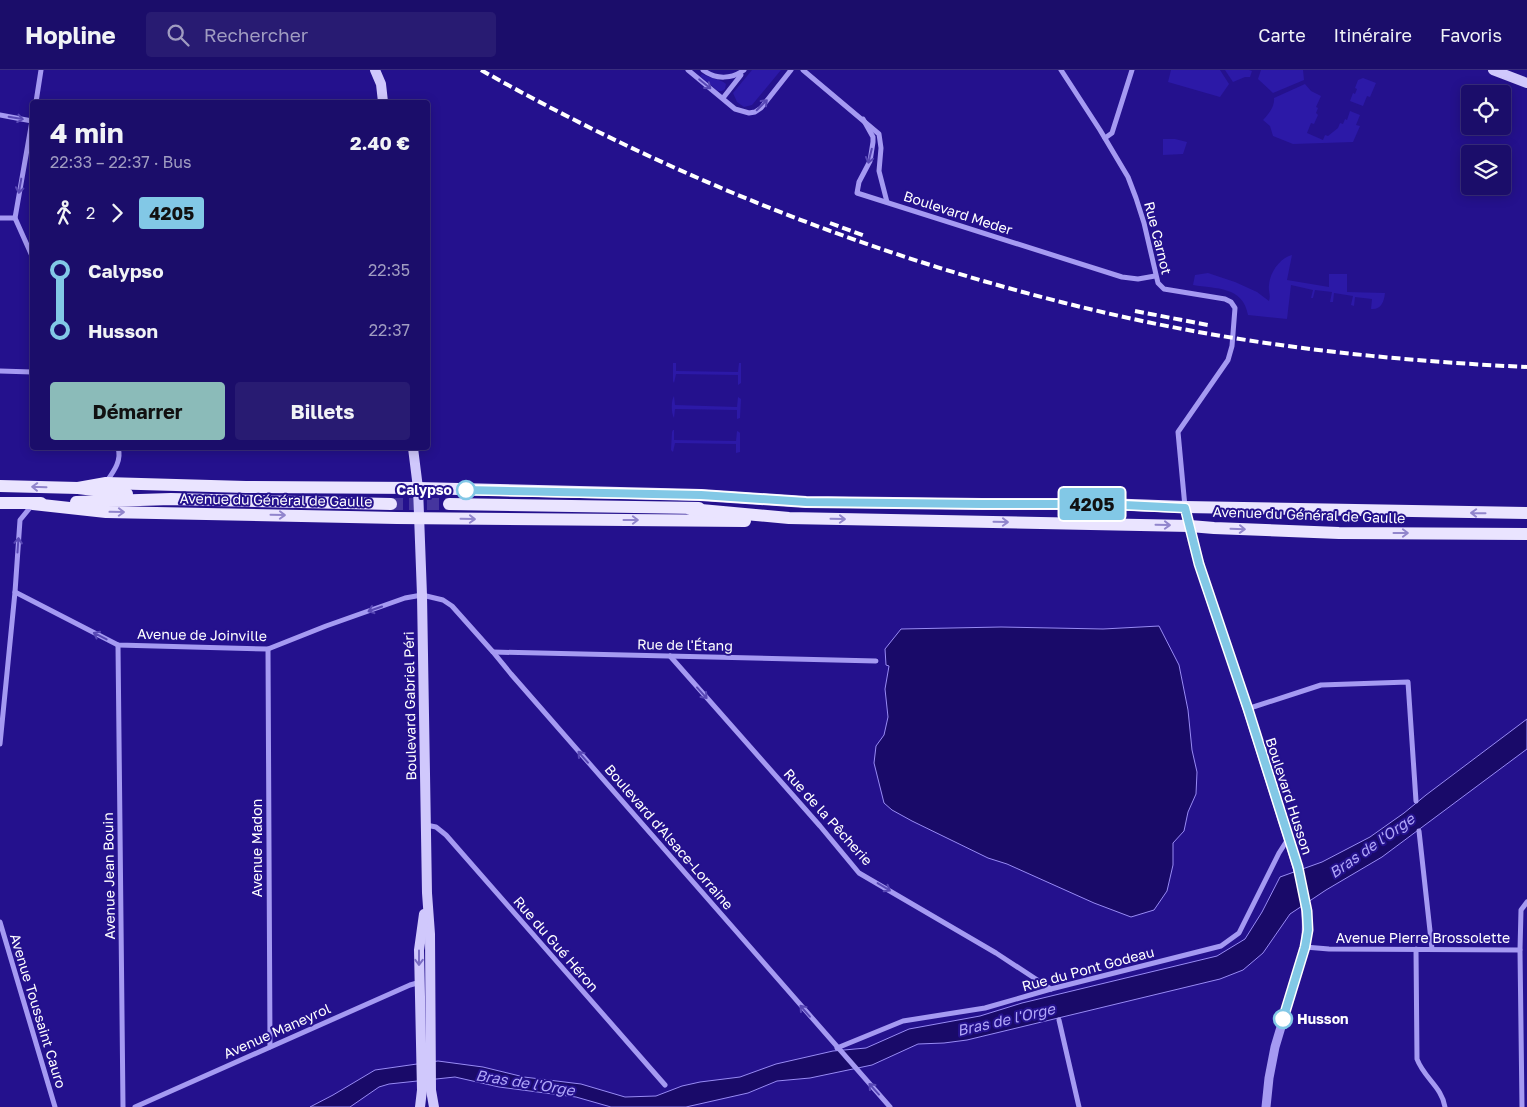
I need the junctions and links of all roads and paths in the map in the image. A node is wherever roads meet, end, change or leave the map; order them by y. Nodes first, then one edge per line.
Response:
1 (41, 70) edge
2 (375, 70) edge
3 (688, 70) edge
4 (703, 70) edge
5 (745, 70) edge
6 (791, 70) edge
7 (803, 70) edge
8 (1061, 70) edge
9 (1132, 70) edge
10 (1492, 70) edge
11 (1527, 83) edge
12 (723, 98) junction
13 (36, 100) edge
14 (383, 100) edge
15 (0, 115) edge
16 (863, 119) junction
17 (30, 121) edge
18 (30, 132) edge
19 (1105, 138) junction
20 (887, 202) junction
21 (0, 218) edge
22 (15, 218) junction
23 (30, 252) edge
24 (1155, 276) junction
25 (0, 371) edge
26 (30, 372) edge
27 (119, 450) edge
28 (413, 450) edge
29 (106, 483) junction
30 (0, 486) edge
31 (78, 488) junction
32 (418, 488) junction
33 (171, 499) junction
34 (806, 502) junction
35 (0, 503) edge
36 (33, 504) junction
37 (391, 504) tunnel mouth
38 (449, 504) tunnel mouth
39 (1185, 508) junction
40 (690, 509) junction
41 (1527, 513) edge
42 (420, 518) junction
43 (789, 518) junction
44 (1190, 526) junction
45 (1527, 534) edge
46 (15, 592) junction
47 (422, 595) junction
48 (118, 645) junction
49 (268, 649) junction
50 (493, 652) junction
51 (670, 656) junction
52 (876, 661) dead end
53 (1248, 709) junction
54 (0, 744) edge
55 (1416, 801) dead end
56 (426, 825) junction
57 (1419, 831) dead end
58 (1288, 839) junction
59 (426, 893) junction
60 (1527, 902) edge
61 (0, 922) edge
62 (1305, 947) junction
63 (1416, 949) junction
64 (1432, 949) junction
65 (1520, 950) junction
66 (1520, 972) junction
67 (1527, 972) edge
68 (430, 981) junction
69 (418, 982) junction
70 (1051, 988) junction
71 (1059, 1020) dead end
72 (270, 1047) junction
73 (837, 1048) junction
74 (426, 1058) junction
75 (426, 1082) junction
76 (665, 1085) dead end
77 (55, 1107) edge
78 (123, 1107) edge
79 (135, 1107) edge
80 (420, 1107) edge
81 (434, 1107) edge
82 (890, 1107) edge
83 (1078, 1107) edge
84 (1266, 1107) edge
85 (1445, 1107) edge
86 (1522, 1107) edge

1 - 13 street
2 - 14 main road
3 -> 12 street
4 - 5 street
5 - 12 street
12 -> 6 street
7 - 16 street, Boulevard Meder
8 - 19 street, Rue Carnot
9 - 19 street
10 - 11 main road
15 -> 17 street
16 - 20 street, Boulevard Meder
16 -> 20 street
18 -> 22 street
19 - 24 street, Rue Carnot
20 - 24 street, Boulevard Meder
21 - 22 street
22 - 23 street
24 - 39 street, Rue Carnot
25 - 26 street
27 - 29 street
28 - 32 main road, Boulevard Gabriel Péri
29 - 31 main road, Avenue du Général de Gaulle
29 - 32 main road, Avenue du Général de Gaulle
31 -> 30 main road, Avenue du Général de Gaulle
31 - 33 main road, Avenue du Général de Gaulle
32 - 34 main road, Avenue du Général de Gaulle
32 - 42 main road, Boulevard Gabriel Péri
33 - 36 main road, Avenue du Général de Gaulle
33 - 37 main road, Avenue du Général de Gaulle
34 - 39 main road, Avenue du Général de Gaulle
34 - 40 main road, Avenue du Général de Gaulle
35 - 36 main road, Avenue du Général de Gaulle
36 -> 42 main road, Avenue du Général de Gaulle
46 -> 36 street
38 - 40 main road, Avenue du Général de Gaulle
41 -> 39 main road, Avenue du Général de Gaulle
39 - 44 street
40 - 43 main road, Avenue du Général de Gaulle
42 -> 43 main road, Avenue du Général de Gaulle
42 - 47 main road, Boulevard Gabriel Péri
43 -> 44 main road, Avenue du Général de Gaulle
44 -> 45 main road, Avenue du Général de Gaulle
44 - 53 street, Boulevard Husson
48 -> 46 street, Avenue de Joinville
46 - 54 street
47 -> 49 street, Avenue de Joinville
47 - 50 street, Boulevard d'Alsace-Lorraine
47 - 56 main road, Boulevard Gabriel Péri
48 - 49 street, Avenue de Joinville
48 - 78 street, Avenue Jean Bouin
49 - 72 street, Avenue Madon
50 - 51 street, Rue de l'Étang
73 -> 50 street, Boulevard d'Alsace-Lorraine
51 - 52 street, Rue de l'Étang
51 -> 70 street, Rue de la Pêcherie
53 - 55 street
53 - 58 street, Boulevard Husson
56 - 59 main road, Boulevard Gabriel Péri
56 - 76 street, Rue du Gué Héron
57 - 64 street
58 - 62 street, Boulevard Husson
58 - 70 street, Rue du Pont Godeau
59 - 68 main road, Boulevard Gabriel Péri
59 -> 69 main road, Boulevard Gabriel Péri
60 - 65 street, Avenue Pierre Brossolette
61 - 77 street, Avenue Toussaint Cauro
62 - 63 street, Avenue Pierre Brossolette
62 - 84 street, Boulevard Husson
63 - 64 street, Avenue Pierre Brossolette
63 - 85 street
64 - 65 street, Avenue Pierre Brossolette
65 - 66 street
66 - 67 street
66 - 86 street
68 - 69 street, Avenue Maneyrol
68 - 74 main road, Boulevard Gabriel Péri
69 - 72 street, Avenue Maneyrol
69 - 74 main road, Boulevard Gabriel Péri
70 - 73 street, Rue du Pont Godeau
71 - 83 street
72 - 79 street, Avenue Maneyrol
82 -> 73 street, Boulevard d'Alsace-Lorraine
74 - 75 main road, Boulevard Gabriel Péri
75 - 80 main road, Boulevard Gabriel Péri
75 - 81 main road, Boulevard Gabriel Péri

